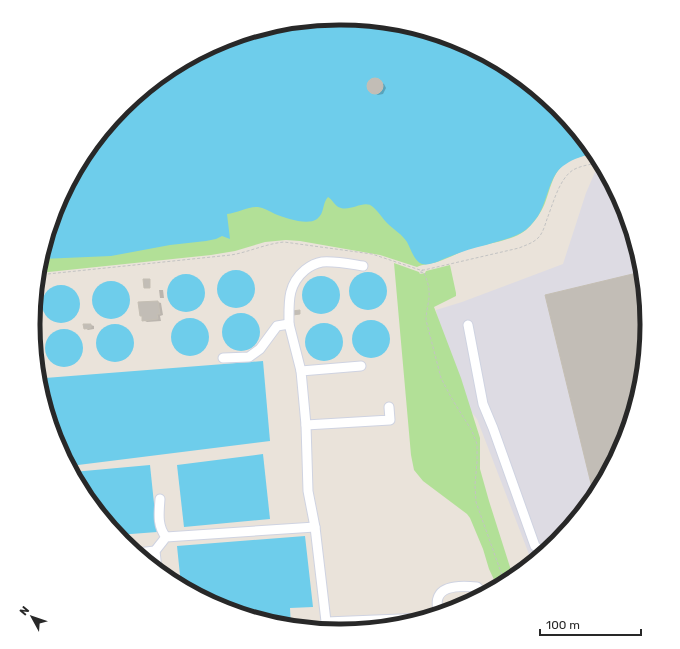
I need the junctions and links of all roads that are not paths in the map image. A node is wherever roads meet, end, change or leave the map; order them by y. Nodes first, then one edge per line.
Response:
1 (363, 266) dead end
2 (289, 324) junction
3 (468, 325) dead end
4 (223, 358) dead end
5 (361, 366) dead end
6 (301, 371) junction
7 (389, 406) dead end
8 (306, 425) junction
9 (160, 499) dead end
10 (315, 528) junction
11 (166, 537) junction
12 (538, 549) edge
13 (155, 551) junction
14 (146, 552) edge
15 (156, 560) edge
16 (479, 589) edge
17 (437, 607) edge
18 (327, 623) edge

1 - 2 lane
2 - 4 lane
2 - 6 lane
3 - 12 lane
5 - 6 lane
6 - 8 lane
7 - 8 lane
8 - 10 lane
9 - 11 lane
10 - 11 lane
10 - 18 lane
11 - 13 lane
13 - 14 lane
13 - 15 lane
16 - 17 lane

